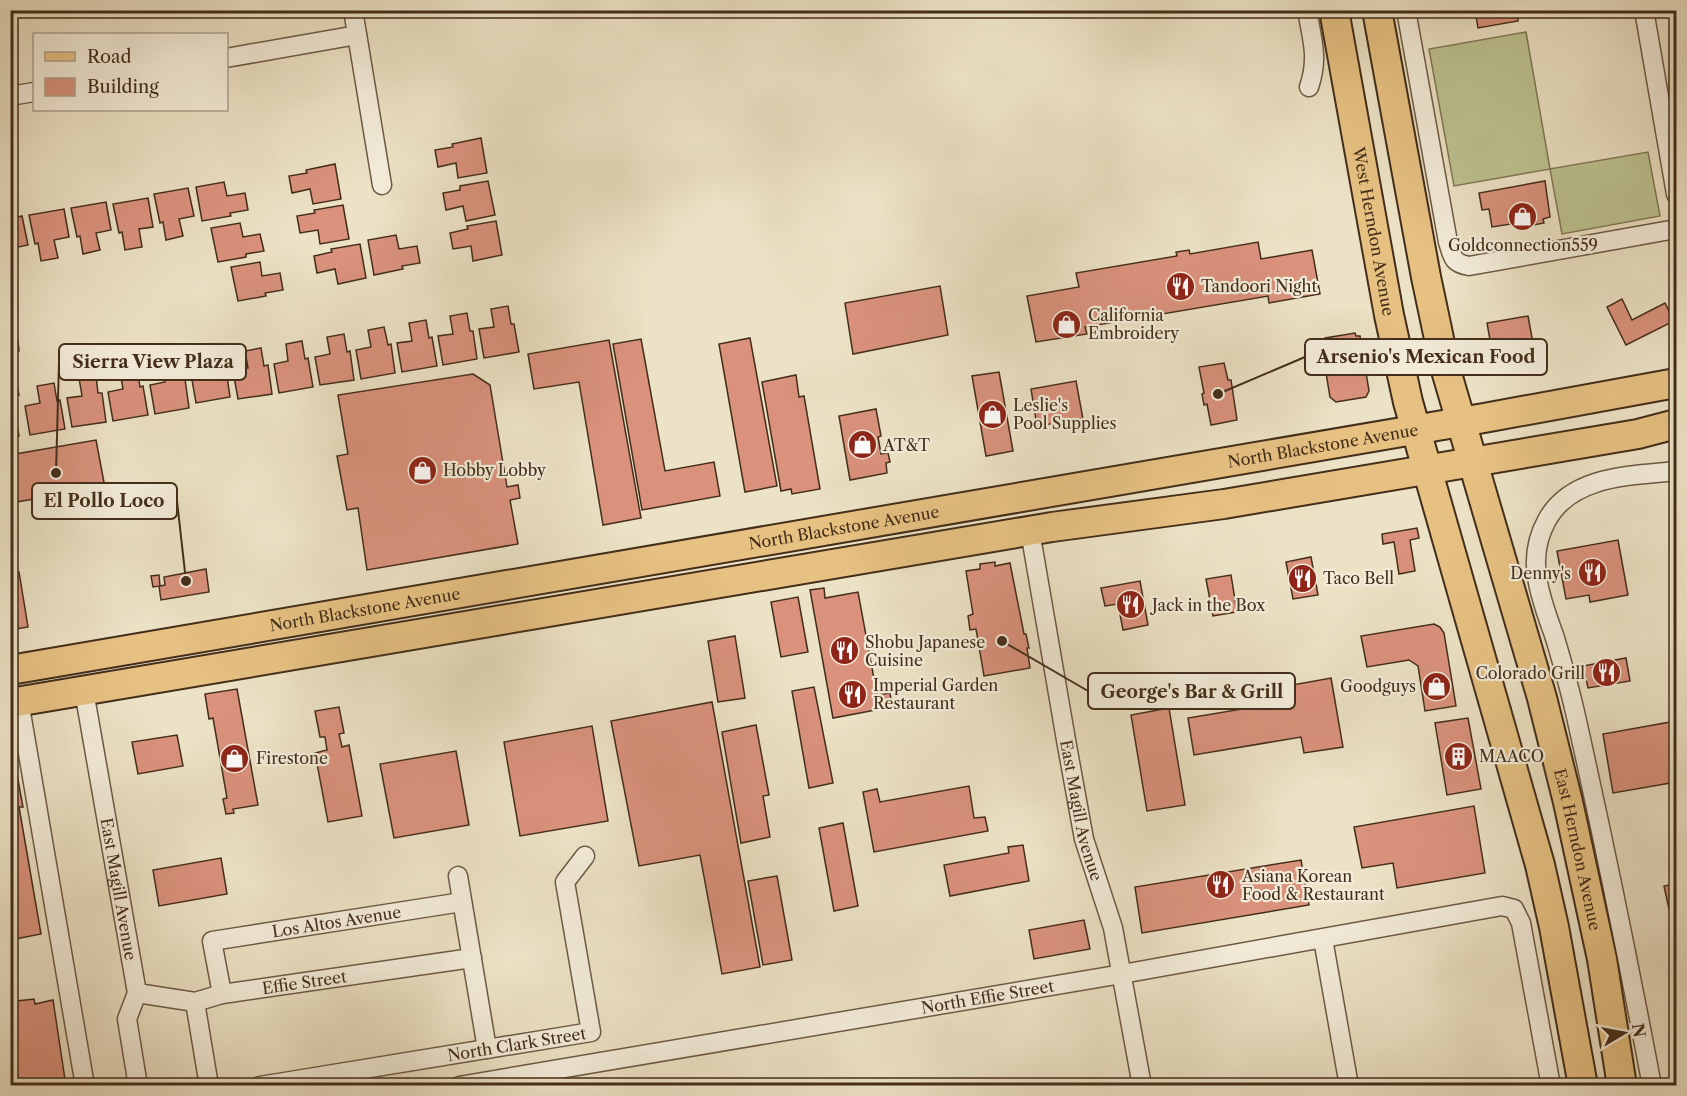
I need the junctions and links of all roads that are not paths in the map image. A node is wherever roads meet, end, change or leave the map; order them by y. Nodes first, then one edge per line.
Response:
1 (352, 10) edge
2 (1307, 10) edge
3 (1334, 10) edge
4 (1377, 10) edge
5 (1406, 10) edge
6 (1644, 10) edge
7 (357, 35) junction
8 (228, 58) edge
9 (1309, 87) dead end
10 (33, 92) edge
11 (10, 96) edge
12 (382, 184) dead end
13 (1677, 194) edge
14 (1677, 229) edge
15 (1677, 383) edge
16 (1672, 424) edge
17 (1466, 442) junction
18 (1422, 450) junction
19 (1677, 471) edge
20 (1121, 480) junction
21 (1037, 494) junction
22 (1030, 531) junction
23 (883, 555) junction
24 (241, 630) junction
25 (102, 654) junction
26 (10, 670) edge
27 (121, 684) junction
28 (84, 691) junction
29 (15, 702) edge
30 (585, 856) dead end
31 (458, 876) dead end
32 (462, 902) junction
33 (1323, 939) junction
34 (472, 958) junction
35 (1122, 974) junction
36 (137, 993) junction
37 (222, 994) junction
38 (195, 1002) junction
39 (487, 1049) junction
40 (85, 1086) edge
41 (138, 1086) edge
42 (209, 1086) edge
43 (260, 1086) edge
44 (459, 1086) edge
45 (1142, 1086) edge
46 (1349, 1086) edge
47 (1551, 1086) edge
48 (1583, 1086) edge
49 (1622, 1086) edge
50 (1652, 1086) edge

1 - 7 street
2 - 9 street
3 - 18 main road, West Herndon Avenue
4 - 17 main road
5 - 14 street
6 - 13 street
7 - 8 street
7 - 12 street
10 - 11 street
15 - 17 main road, North Blackstone Avenue
16 - 17 main road, North Blackstone Avenue
17 - 18 main road, North Blackstone Avenue
17 - 18 main road, North Blackstone Avenue
17 - 49 main road, East Herndon Avenue
18 - 20 main road, North Blackstone Avenue
18 - 22 main road, North Blackstone Avenue
18 - 48 main road
19 - 50 street
20 - 21 main road, North Blackstone Avenue
20 - 22 main road
21 - 23 main road
21 - 24 main road, North Blackstone Avenue
22 - 23 main road, North Blackstone Avenue
22 - 35 street, East Magill Avenue
23 - 27 main road, North Blackstone Avenue
24 - 25 main road, North Blackstone Avenue
24 - 27 main road
25 - 26 main road, North Blackstone Avenue
25 - 29 main road
27 - 28 main road, North Blackstone Avenue
28 - 29 main road, North Blackstone Avenue
28 - 36 street, East Magill Avenue
29 - 40 street
30 - 39 street, North Clark Street
31 - 32 street
32 - 34 street
32 - 37 street, Los Altos Avenue
33 - 35 street, North Effie Street
33 - 46 street
33 - 47 street, North Effie Street
34 - 37 street, Effie Street
34 - 39 street
35 - 44 street, North Effie Street
35 - 45 street, East Magill Avenue
36 - 38 street, Effie Street
36 - 41 street, East Magill Avenue
37 - 38 street, Effie Street
38 - 42 street
39 - 43 street, North Clark Street

